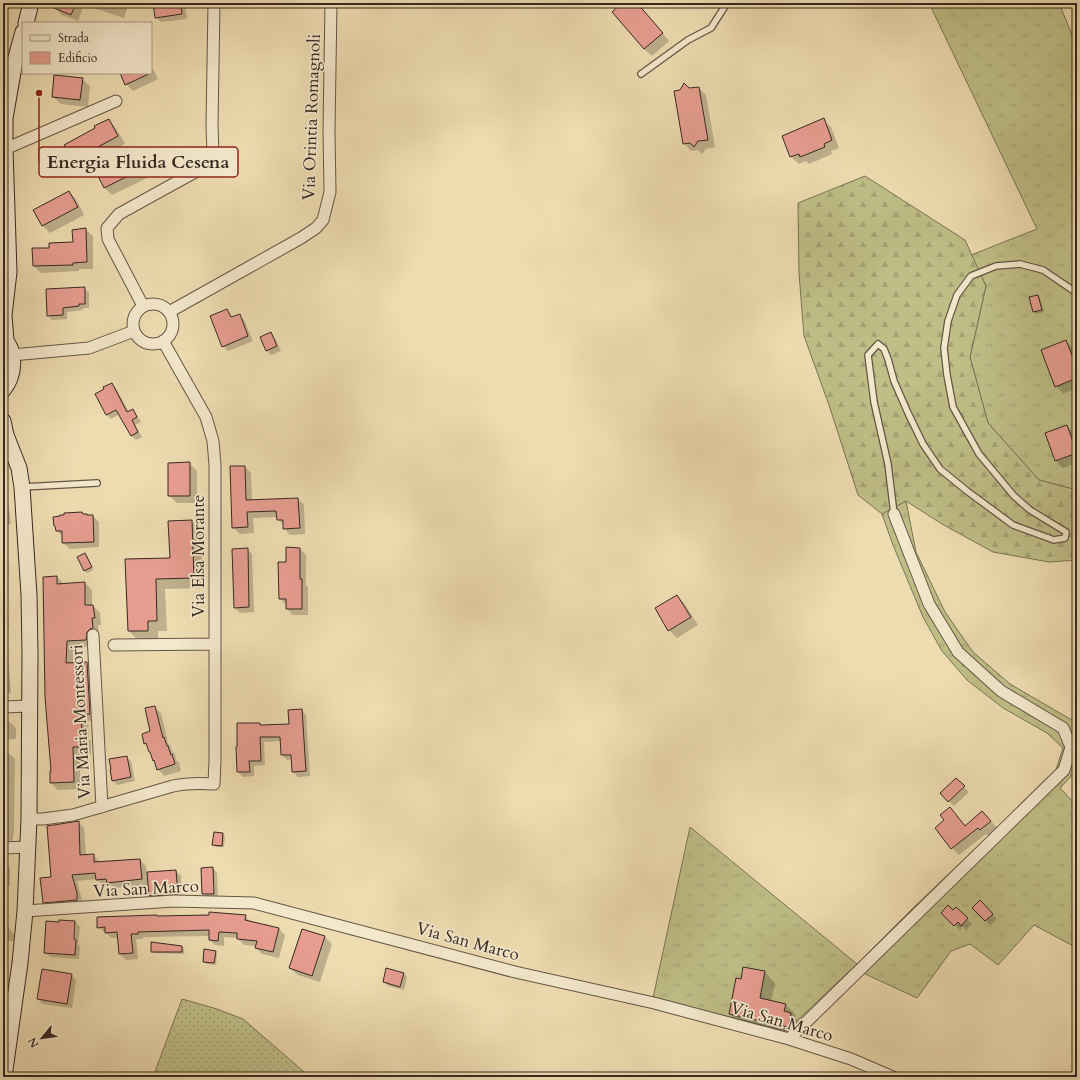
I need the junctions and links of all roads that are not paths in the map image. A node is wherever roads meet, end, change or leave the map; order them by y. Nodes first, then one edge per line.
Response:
1 (31, 3) edge
2 (214, 3) edge
3 (332, 3) edge
4 (727, 3) edge
5 (26, 22) edge
6 (22, 36) edge
7 (641, 74) dead end
8 (116, 101) dead end
9 (4, 149) junction
10 (6, 277) edge
11 (1077, 293) edge
12 (143, 306) junction
13 (169, 312) junction
14 (134, 331) junction
15 (4, 339) edge
16 (163, 341) junction
17 (12, 355) junction
18 (6, 386) edge
19 (3, 403) edge
20 (4, 429) edge
21 (97, 483) dead end
22 (22, 487) junction
23 (894, 514) joint
24 (93, 635) dead end
25 (215, 644) junction
26 (114, 645) dead end
27 (29, 706) junction
28 (3, 707) edge
29 (214, 784) joint
30 (102, 807) junction
31 (28, 819) junction
32 (28, 847) junction
33 (3, 848) edge
34 (25, 911) junction
35 (789, 1039) junction
36 (4, 1077) edge
37 (893, 1077) edge

1 - 5 street
2 - 12 street
3 - 13 street, Via Orintia Romagnoli
4 - 7 lane
6 - 9 street
8 - 9 street
9 - 10 street
10 - 15 street
11 - 23 lane
12 - 13 street
12 - 14 street
13 - 16 street
14 - 16 street
14 - 17 street
15 - 17 street
16 - 25 street, Via Elsa Morante
17 - 18 street
18 - 19 street
20 - 22 street
21 - 22 lane
22 - 27 street
23 - 35 street
24 - 30 street, Via Maria Montessori
25 - 26 street
25 - 29 street, Via Elsa Morante
27 - 28 street
27 - 31 street
29 - 30 street, Via Maria Montessori
30 - 31 street, Via Maria Montessori
31 - 32 street
32 - 33 street
32 - 34 street
34 - 35 street, Via San Marco
34 - 36 street
35 - 37 street, Via San Marco

